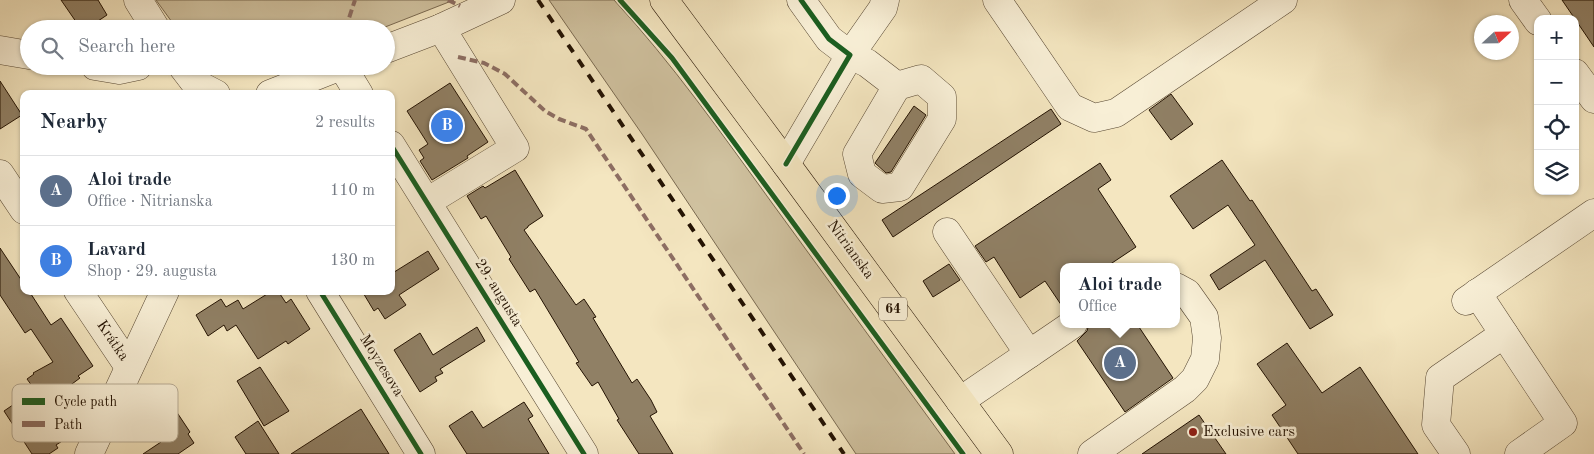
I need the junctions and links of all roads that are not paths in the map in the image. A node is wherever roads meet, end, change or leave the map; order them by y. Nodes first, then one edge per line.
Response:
1 (138, 0) edge
2 (501, 0) edge
3 (664, 0) edge
4 (801, 0) edge
5 (884, 0) edge
6 (997, 0) edge
7 (1283, 0) edge
8 (1523, 0) edge
9 (1534, 15) edge
10 (150, 20) edge
11 (441, 28) junction
12 (395, 46) edge
13 (0, 50) edge
14 (20, 53) edge
15 (850, 55) junction
16 (189, 75) edge
17 (318, 75) edge
18 (347, 75) edge
19 (1579, 78) edge
20 (897, 86) dead end
21 (208, 90) edge
22 (280, 90) edge
23 (356, 90) edge
24 (1594, 99) edge
25 (395, 150) edge
26 (786, 164) junction
27 (0, 174) edge
28 (427, 202) junction
29 (20, 204) edge
30 (1594, 213) edge
31 (947, 232) dead end
32 (1180, 289) edge
33 (81, 295) edge
34 (163, 295) edge
35 (322, 295) edge
36 (1067, 328) edge
37 (1504, 334) junction
38 (1029, 354) junction
39 (129, 367) junction
40 (121, 384) edge
41 (960, 401) junction
42 (95, 442) edge
43 (89, 454) edge
44 (421, 454) edge
45 (584, 454) edge
46 (999, 454) edge
47 (1092, 454) edge
48 (1456, 454) edge
49 (1519, 454) edge

1 - 10 street
2 - 11 street
3 - 26 main road, Nitrianska / 64
4 - 15 street
5 - 15 street
6 - 7 street
8 - 9 street
11 - 12 street
11 - 28 street
13 - 14 street
15 - 20 street
15 - 26 street
16 - 21 street
17 - 22 street
18 - 23 street
19 - 24 street
25 - 28 street, 29. augusta
26 - 41 main road, Nitrianska / 64
27 - 29 street
28 - 45 street, 29. augusta
30 - 37 street
31 - 38 street
32 - 47 street
33 - 39 street, Krátka
34 - 39 street
35 - 44 street, Moyzesova
36 - 38 street
37 - 48 street
37 - 49 street
38 - 41 street
39 - 40 street
41 - 46 main road, Nitrianska / 64
42 - 43 street

